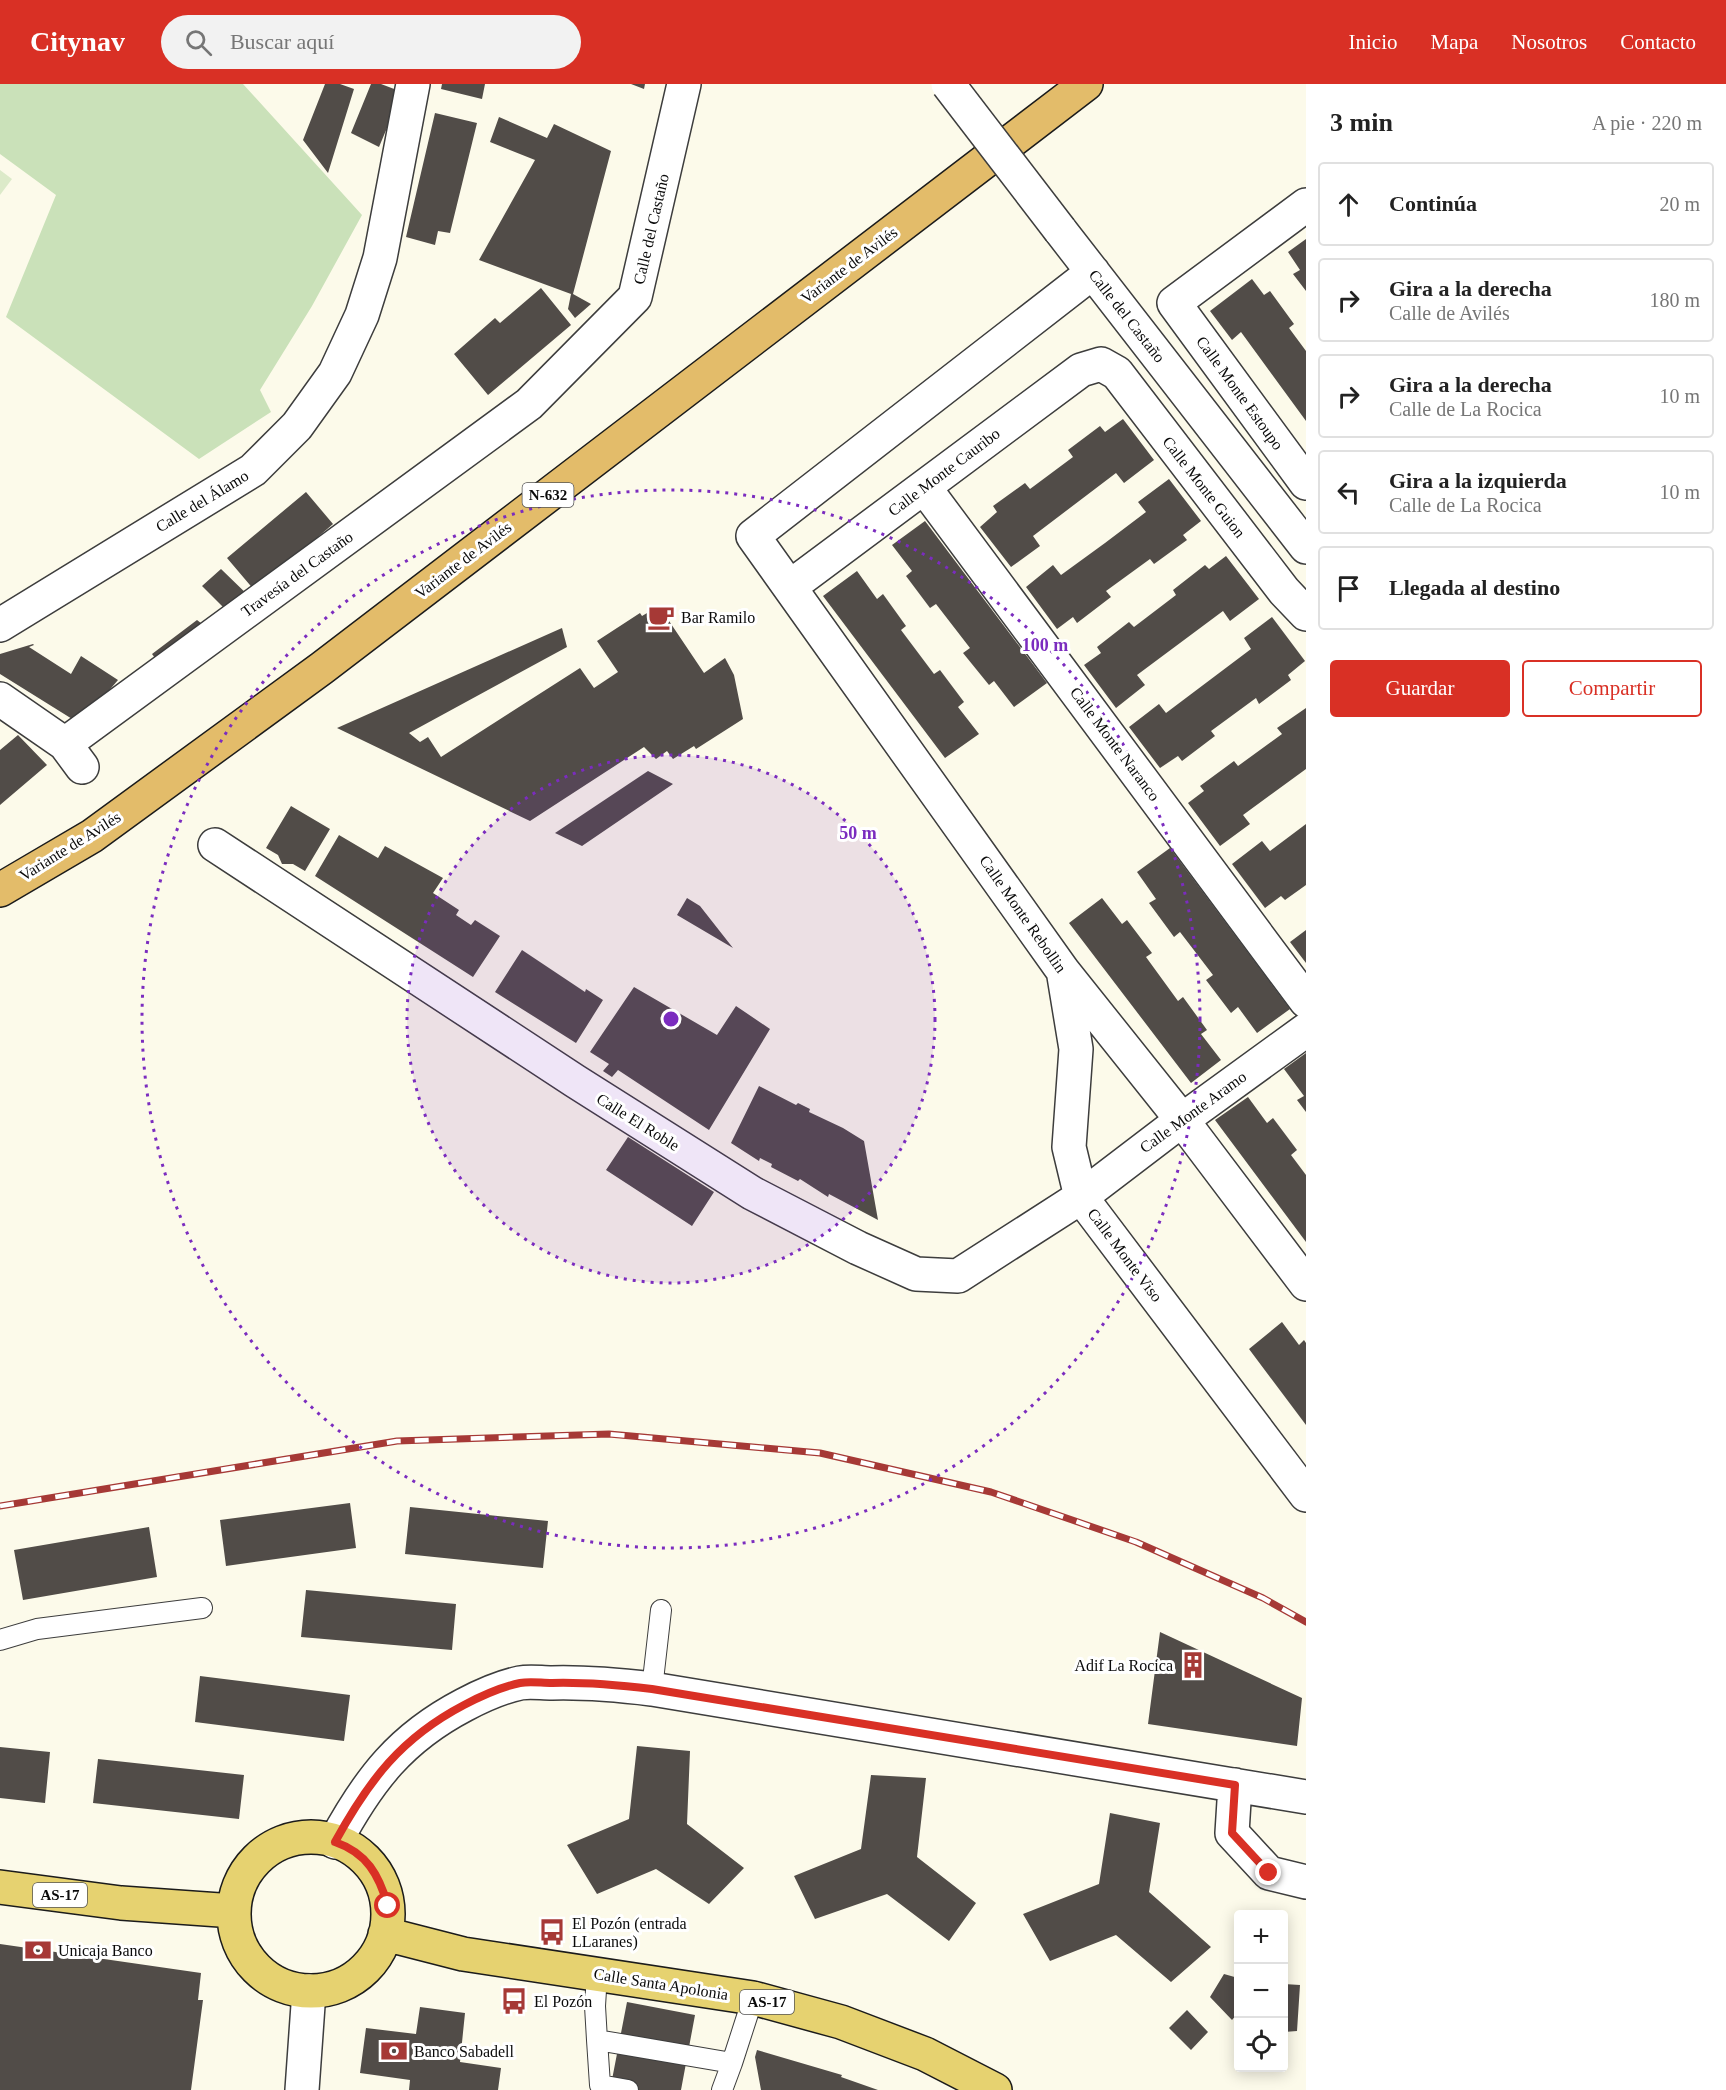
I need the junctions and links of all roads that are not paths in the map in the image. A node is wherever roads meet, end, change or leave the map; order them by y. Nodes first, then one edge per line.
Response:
1 (412, 84) edge
2 (684, 84) edge
3 (948, 84) edge
4 (1086, 84) edge
5 (1306, 205) edge
6 (1093, 272) junction
7 (1101, 363) joint
8 (530, 404) joint
9 (1306, 483) edge
10 (924, 487) junction
11 (1306, 547) edge
12 (790, 586) junction
13 (1306, 614) edge
14 (0, 625) edge
15 (0, 699) edge
16 (215, 845) dead end
17 (0, 890) edge
18 (1063, 971) junction
19 (1306, 1001) edge
20 (1306, 1030) edge
21 (1182, 1120) junction
22 (1081, 1197) junction
23 (1306, 1284) edge
24 (1306, 1495) edge
25 (202, 1608) dead end
26 (661, 1610) dead end
27 (0, 1640) edge
28 (652, 1689) junction
29 (1235, 1785) junction
30 (1306, 1797) edge
31 (335, 1842) junction
32 (1306, 1882) edge
33 (0, 1887) edge
34 (234, 1911) junction
35 (385, 1934) junction
36 (597, 1974) junction
37 (309, 1991) junction
38 (753, 1998) junction
39 (597, 2040) junction
40 (732, 2063) junction
41 (302, 2090) edge
42 (628, 2090) edge
43 (722, 2090) edge
44 (995, 2090) edge

1 - 14 street, Calle del Álamo
2 - 8 street, Calle del Castaño
3 - 6 street, Calle del Castaño, bridge
4 - 17 highway, Variante de Avilés / N-632
5 - 9 street, Calle Monte Estoupo
6 - 11 street, Calle del Castaño
6 - 12 street, Calle Monte Rebollin
7 - 10 street, Calle Monte Cauribo
7 - 13 street, Calle Monte Guion
8 - 15 street, Travesía del Castaño
10 - 12 street, Calle Monte Cauribo
10 - 19 street, Calle Monte Naranco
12 - 18 street, Calle Monte Rebollin
16 - 22 street, Calle El Roble
18 - 21 street, Calle Monte Rebollin
18 - 22 street, Calle Monte Viso
20 - 21 street, Calle Monte Aramo
21 - 22 street, Calle Monte Aramo
21 - 23 street, Calle Monte Rebollin
22 - 24 street, Calle Monte Viso
25 - 27 lane
26 - 28 lane
28 - 29 street
28 - 31 street
29 - 30 street
29 - 32 street
31 - 34 main road
31 - 35 main road
33 - 34 main road, AS-17
34 - 37 main road
35 - 36 main road, Calle Santa Apolonia / AS-17
35 - 37 main road
36 - 38 main road, Calle Santa Apolonia / AS-17
36 - 39 lane
37 - 41 street
38 - 40 lane
38 - 44 main road, Calle Santa Apolonia / AS-17
39 - 40 lane
39 - 42 lane
40 - 43 lane

